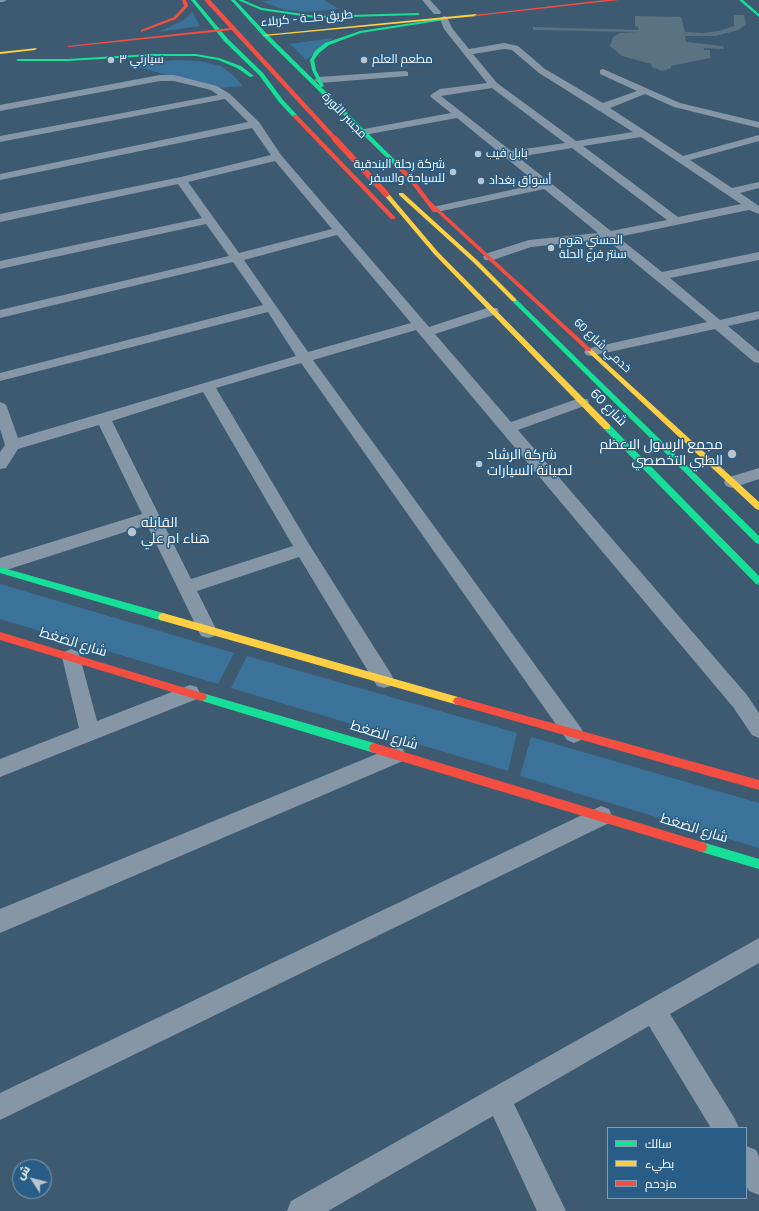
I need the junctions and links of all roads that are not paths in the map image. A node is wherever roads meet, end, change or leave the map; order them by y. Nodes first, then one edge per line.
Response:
1 (184, 0) edge
2 (193, 0) edge
3 (207, 0) edge
4 (218, 0) edge
5 (236, 0) edge
6 (426, 0) edge
7 (563, 0) edge
8 (617, 0) edge
9 (741, 0) edge
10 (200, 8) junction
11 (499, 9) junction
12 (418, 14) junction
13 (440, 15) junction
14 (759, 16) edge
15 (257, 26) junction
16 (218, 30) junction
17 (265, 35) junction
18 (226, 40) junction
19 (211, 41) dead end
20 (165, 46) dead end
21 (47, 47) dead end
22 (467, 52) junction
23 (0, 53) edge
24 (18, 60) junction
25 (0, 62) edge
26 (299, 67) junction
27 (603, 72) dead end
28 (262, 74) junction
29 (405, 74) dead end
30 (319, 80) junction
31 (494, 85) junction
32 (645, 91) junction
33 (326, 93) junction
34 (227, 96) junction
35 (281, 101) junction
36 (602, 107) junction
37 (0, 108) edge
38 (458, 115) junction
39 (329, 118) dead end
40 (255, 124) junction
41 (759, 125) edge
42 (364, 132) junction
43 (643, 134) junction
44 (759, 138) edge
45 (0, 139) edge
46 (574, 144) junction
47 (508, 155) junction
48 (277, 157) junction
49 (683, 159) junction
50 (0, 177) edge
51 (181, 180) junction
52 (546, 185) junction
53 (759, 185) edge
54 (396, 189) dead end
55 (731, 192) junction
56 (433, 206) junction
57 (755, 209) edge
58 (0, 218) edge
59 (208, 220) junction
60 (676, 221) junction
61 (340, 231) junction
62 (608, 235) junction
63 (457, 245) junction
64 (436, 253) junction
65 (759, 256) edge
66 (489, 257) junction
67 (236, 258) junction
68 (0, 266) edge
69 (660, 276) junction
70 (271, 307) junction
71 (492, 311) junction
72 (0, 314) edge
73 (759, 316) edge
74 (717, 325) junction
75 (424, 328) junction
76 (591, 352) junction
77 (305, 359) junction
78 (759, 359) edge
79 (0, 377) edge
80 (207, 386) junction
81 (582, 402) junction
82 (0, 407) edge
83 (103, 419) junction
84 (510, 428) junction
85 (13, 445) junction
86 (0, 464) edge
87 (759, 473) edge
88 (732, 482) junction
89 (759, 507) edge
90 (152, 517) junction
91 (759, 541) edge
92 (304, 550) junction
93 (0, 565) edge
94 (0, 570) edge
95 (759, 582) edge
96 (187, 587) junction
97 (208, 631) junction
98 (0, 636) edge
99 (71, 657) junction
100 (384, 680) junction
101 (190, 693) junction
102 (759, 729) edge
103 (90, 732) junction
104 (574, 734) junction
105 (396, 755) junction
106 (0, 768) edge
107 (759, 785) edge
108 (601, 816) junction
109 (759, 864) edge
110 (0, 921) edge
111 (759, 950) edge
112 (653, 1010) junction
113 (498, 1099) junction
114 (0, 1107) edge
115 (725, 1127) edge
116 (747, 1162) edge
117 (759, 1180) edge
118 (315, 1207) edge
119 (552, 1211) edge

1 - 16 main road, طريق حلــة - كربلاء
2 - 10 main road
3 - 64 main road, مجسر الثورة, bridge
4 - 39 main road, مجسر الثورة
5 - 10 main road
5 - 12 main road
5 - 15 main road
6 - 13 street
7 - 11 main road, طريق حلــة - كربلاء
8 - 11 main road, طريق حلــة - كربلاء
9 - 14 main road
10 - 16 main road
11 - 13 main road, طريق حلــة - كربلاء
12 - 13 main road, طريق حلــة - كربلاء
12 - 15 main road, طريق حلــة - كربلاء
13 - 17 main road, طريق حلــة - كربلاء
13 - 22 street
13 - 30 main road
15 - 16 main road, طريق حلــة - كربلاء
15 - 17 main road
16 - 18 main road
17 - 18 main road, طريق حلــة - كربلاء
17 - 26 main road
18 - 19 main road, طريق حلــة - كربلاء
18 - 28 main road
20 - 24 main road
21 - 23 main road
22 - 31 street
22 - 36 street
24 - 25 main road
24 - 35 main road
26 - 28 main road
26 - 33 main road
27 - 32 street
28 - 35 main road
29 - 30 street
30 - 33 main road
31 - 38 street
31 - 46 street
32 - 36 street
32 - 41 street
33 - 42 main road
34 - 37 street
34 - 40 street
34 - 45 street
35 - 64 main road
36 - 43 street
38 - 42 street
38 - 47 street
40 - 48 street
40 - 50 street
42 - 56 main road
43 - 46 street
43 - 49 street
44 - 49 street
46 - 47 street
46 - 60 street
47 - 52 street
48 - 51 street
48 - 61 street
49 - 55 street
51 - 58 street
51 - 59 street
52 - 56 street
52 - 62 street
53 - 55 street
54 - 63 main road
55 - 57 street
56 - 63 main road
56 - 66 main road, خدمي شارع 60
57 - 60 street
59 - 67 street
59 - 68 street
60 - 62 street
61 - 67 street
61 - 75 street
62 - 66 street
62 - 69 street
63 - 91 main road, شارع 60
64 - 71 main road, شارع 60
65 - 69 street
66 - 76 main road, خدمي شارع 60
67 - 70 street
67 - 72 street
69 - 74 street
70 - 77 street
70 - 79 street
71 - 75 street
71 - 81 main road, شارع 60
73 - 74 street
74 - 76 street
74 - 78 street
75 - 77 street
75 - 84 street
76 - 88 main road, خدمي شارع 60
77 - 80 street
77 - 104 street
80 - 83 street
80 - 92 street
81 - 84 street
81 - 95 main road, شارع 60
82 - 85 street
83 - 85 street
83 - 90 street
84 - 102 street
85 - 86 street
87 - 88 street
88 - 89 main road, خدمي شارع 60
90 - 93 street
90 - 96 street
92 - 96 street
92 - 100 street
94 - 97 main road
96 - 97 street
97 - 100 main road
98 - 99 main road, شارع الضغط
99 - 101 main road, شارع الضغط
99 - 103 street
100 - 104 main road
101 - 103 street
101 - 105 main road, شارع الضغط
103 - 106 street
104 - 107 main road
105 - 108 main road, شارع الضغط
105 - 110 street
108 - 109 main road, شارع الضغط
108 - 114 street
111 - 112 street
112 - 113 street
112 - 115 street
113 - 118 street
113 - 119 street
116 - 117 street

